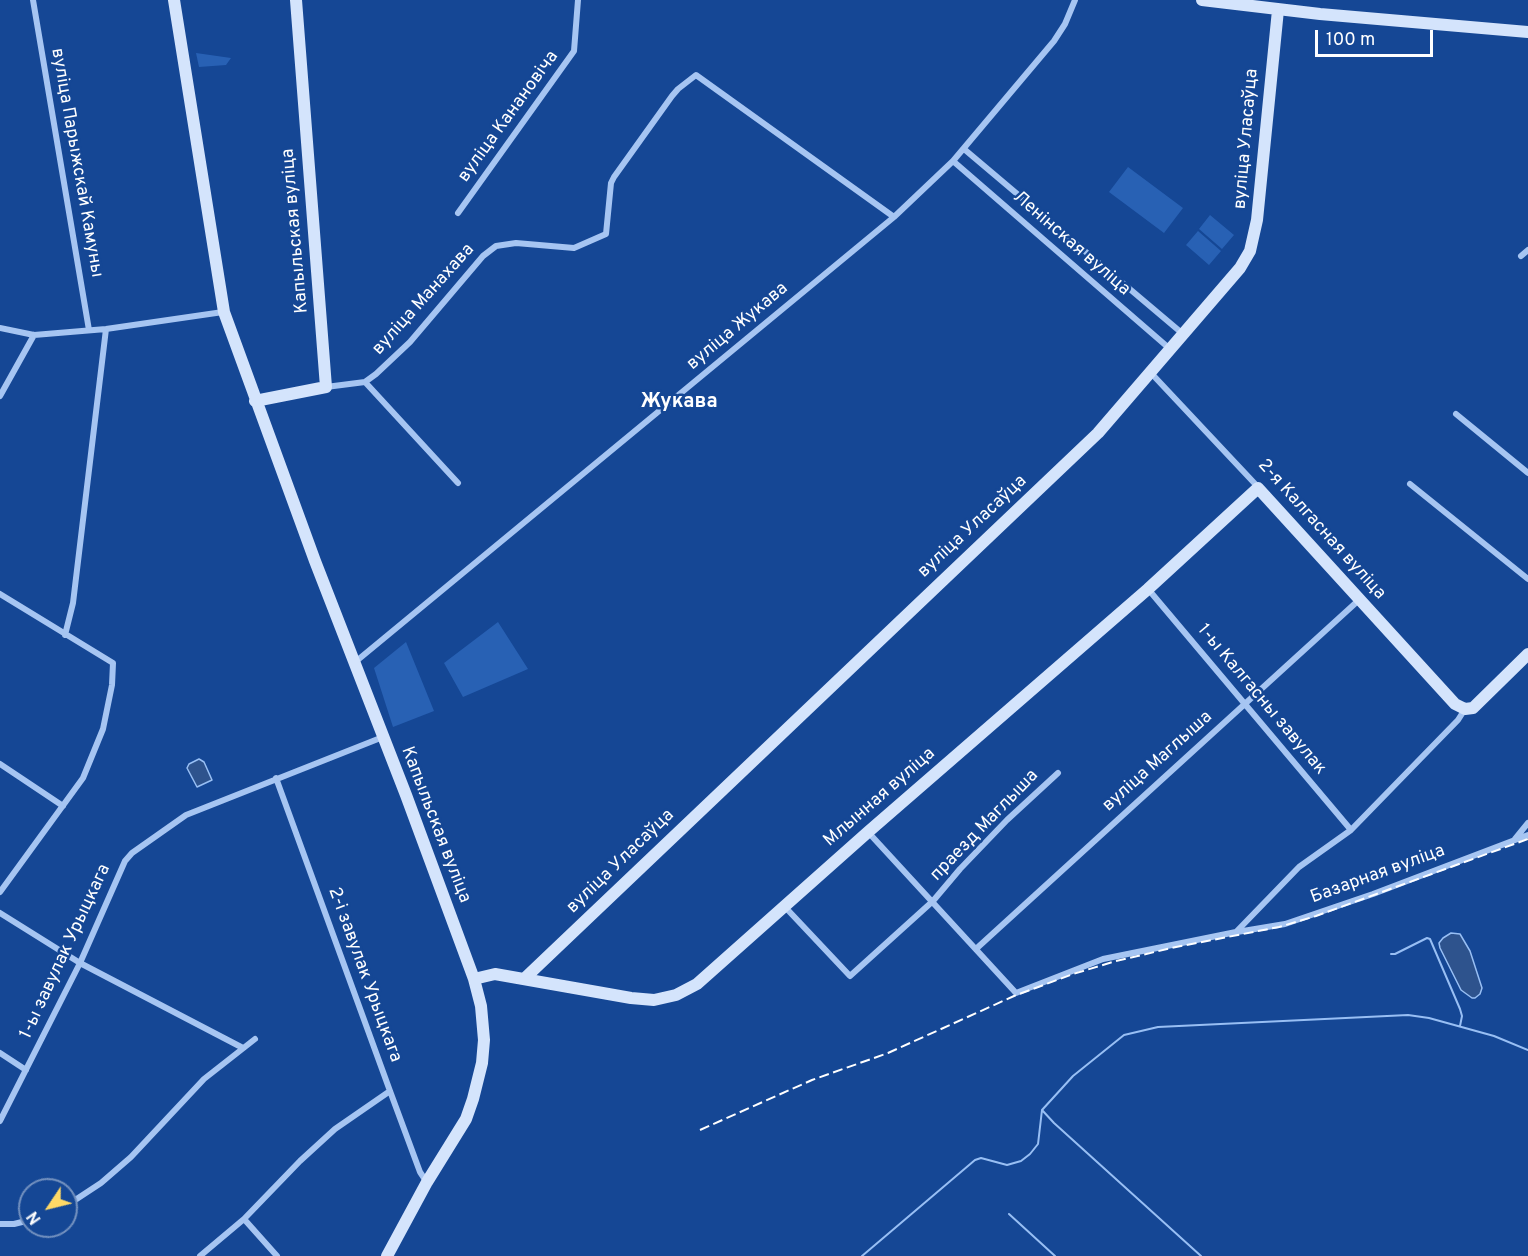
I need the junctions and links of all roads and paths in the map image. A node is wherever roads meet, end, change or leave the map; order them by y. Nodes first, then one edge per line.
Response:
1 (33, 0) edge
2 (174, 0) edge
3 (296, 0) edge
4 (578, 0) edge
5 (1075, 0) edge
6 (1202, 0) edge
7 (1278, 9) junction
8 (1528, 32) edge
9 (964, 149) junction
10 (953, 161) junction
11 (458, 213) dead end
12 (894, 218) junction
13 (1528, 250) edge
14 (1521, 256) dead end
15 (224, 312) junction
16 (0, 328) edge
17 (106, 329) junction
18 (89, 330) junction
19 (1183, 334) junction
20 (34, 335) junction
21 (1170, 349) junction
22 (1151, 373) junction
23 (364, 382) junction
24 (326, 387) junction
25 (0, 396) edge
26 (255, 401) junction
27 (1456, 414) dead end
28 (1528, 472) edge
29 (458, 483) dead end
30 (1410, 484) dead end
31 (1258, 488) junction
32 (1528, 579) edge
33 (1148, 589) junction
34 (0, 594) edge
35 (1360, 599) junction
36 (65, 635) junction
37 (1528, 654) edge
38 (354, 663) junction
39 (1245, 703) junction
40 (1465, 709) junction
41 (383, 737) junction
42 (0, 764) edge
43 (1058, 773) dead end
44 (276, 778) junction
45 (63, 807) junction
46 (1528, 823) edge
47 (1351, 830) junction
48 (868, 832) junction
49 (1528, 835) edge
50 (1514, 841) junction
51 (0, 892) edge
52 (933, 901) junction
53 (784, 907) junction
54 (0, 913) edge
55 (1236, 932) junction
56 (977, 948) junction
57 (80, 963) junction
58 (525, 978) junction
59 (474, 979) junction
60 (255, 1039) dead end
61 (243, 1048) junction
62 (0, 1053) edge
63 (26, 1070) junction
64 (390, 1091) junction
65 (0, 1121) edge
66 (427, 1182) junction
67 (78, 1198) edge
68 (244, 1219) junction
69 (18, 1223) edge
70 (0, 1224) edge
71 (200, 1256) edge
72 (277, 1256) edge
73 (387, 1256) edge

1 - 18 street, вуліца Парыжскай Камуны
2 - 15 main road, Капыльская вуліца
3 - 24 main road, Капыльская вуліца
4 - 11 street, вуліца Канановіча
5 - 9 street, вуліца Жукава
6 - 7 main road
7 - 8 main road
7 - 19 main road, вуліца Уласаўца
9 - 10 street, вуліца Жукава
9 - 19 street, Ленінская вуліца
10 - 12 street, вуліца Жукава
10 - 21 street, Ленінская вуліца
12 - 23 street, вуліца Манахава
12 - 38 street, вуліца Жукава
13 - 14 street
15 - 17 street
15 - 26 main road, Капыльская вуліца
16 - 20 street
17 - 18 street
17 - 36 street
18 - 20 street
19 - 21 main road, вуліца Уласаўца
20 - 25 street
21 - 22 main road, вуліца Уласаўца
22 - 31 street, 2-я Калгасная вуліца
22 - 58 main road, вуліца Уласаўца
23 - 24 street, вуліца Манахава
23 - 29 street
24 - 26 main road
26 - 38 main road, Капыльская вуліца
27 - 28 street
30 - 32 street
31 - 33 main road, Млынная вуліца
31 - 35 main road, 2-я Калгасная вуліца
33 - 39 street, 1-ы Калгасны завулак
33 - 48 main road, Млынная вуліца
34 - 36 street
35 - 39 street, вуліца Маглыша
35 - 40 main road, 2-я Калгасная вуліца
36 - 45 street
37 - 40 main road
38 - 41 main road, Капыльская вуліца
39 - 47 street, 1-ы Калгасны завулак
39 - 56 street, вуліца Маглыша
40 - 47 street
41 - 44 street, 1-ы завулак Урыцкага
41 - 59 main road, Капыльская вуліца
42 - 45 street
43 - 52 street, праезд Маглыша
44 - 57 street, 1-ы завулак Урыцкага
44 - 64 street, 2-і завулак Урыцкага
45 - 51 street
46 - 50 street
47 - 55 street
48 - 52 street
48 - 53 main road, Млынная вуліца
49 - 50 street, Базарная вуліца
50 - 55 street, Базарная вуліца
52 - 53 street, праезд Маглыша
52 - 56 street
53 - 58 main road, Млынная вуліца
54 - 57 street
55 - 56 street, Базарная вуліца
57 - 61 street
57 - 63 street, 1-ы завулак Урыцкага
58 - 59 main road, Млынная вуліца
59 - 66 main road, Капыльская вуліца
60 - 61 street
61 - 67 street
62 - 63 street
63 - 65 street, 1-ы завулак Урыцкага
64 - 66 street, 2-і завулак Урыцкага
64 - 68 street
66 - 73 main road, Капыльская вуліца
68 - 71 street
68 - 72 street
69 - 70 street

